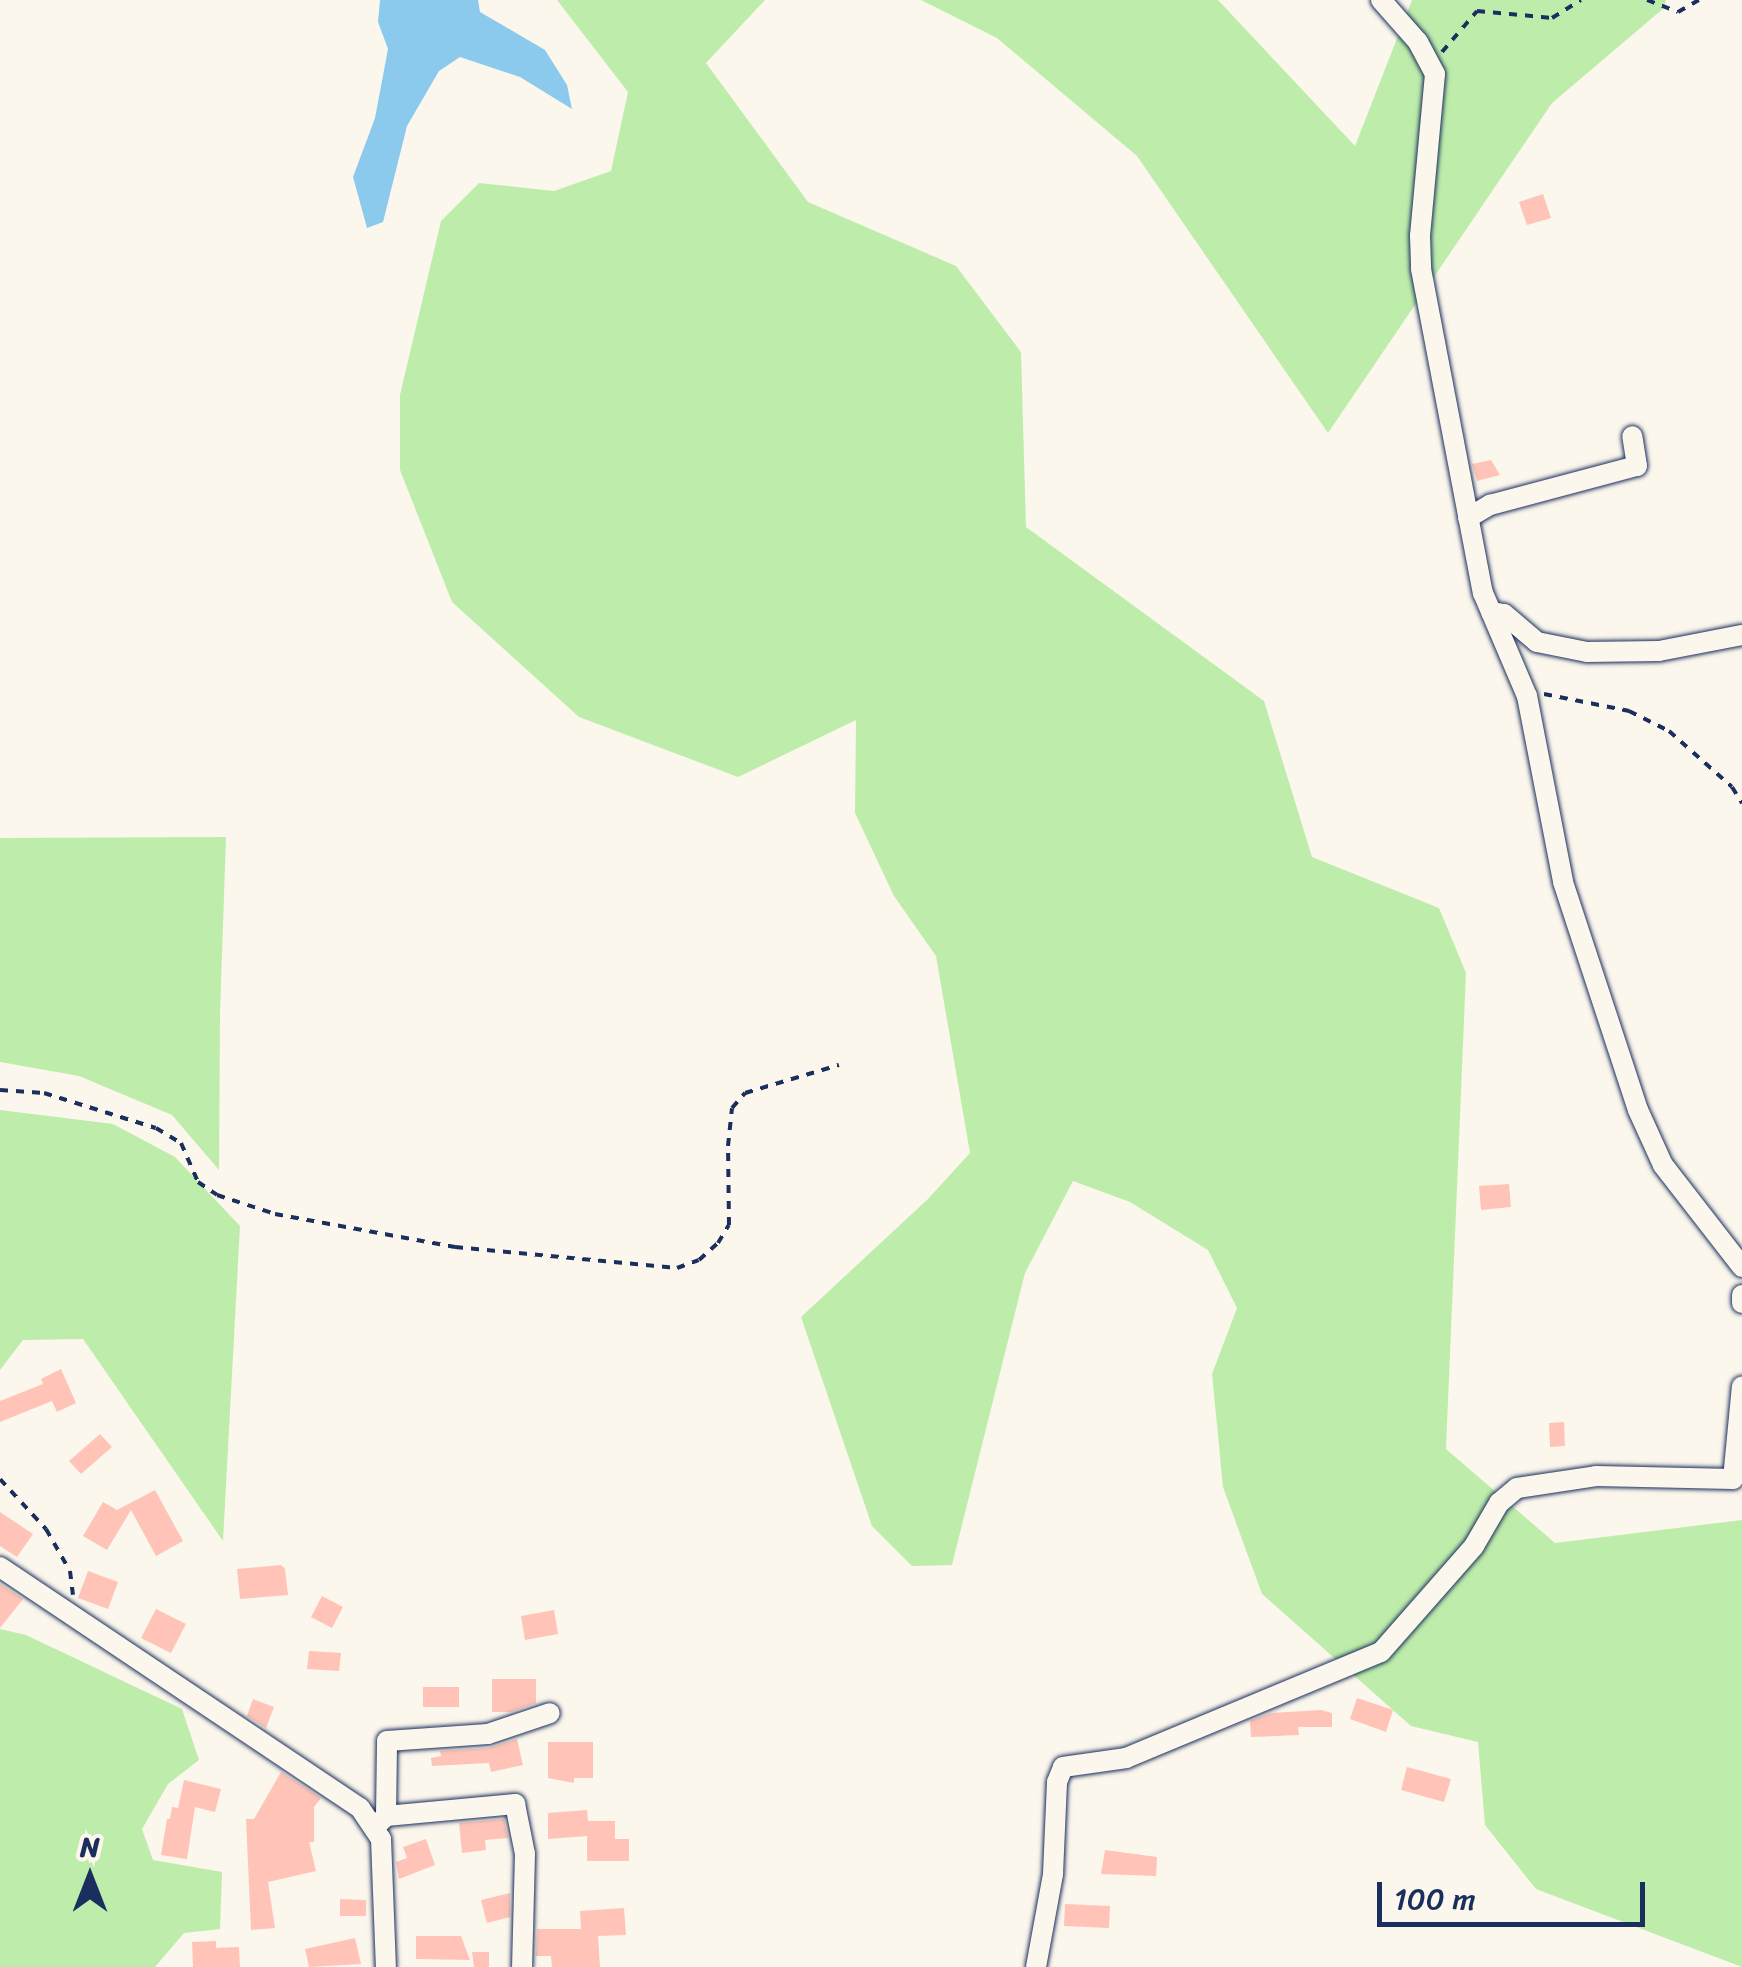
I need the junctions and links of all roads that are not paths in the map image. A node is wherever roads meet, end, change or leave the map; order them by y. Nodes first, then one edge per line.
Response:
1 (1381, 0) edge
2 (1632, 436) dead end
3 (1468, 518) junction
4 (1491, 612) junction
5 (1742, 635) edge
6 (1742, 1267) edge
7 (1742, 1295) edge
8 (1742, 1303) edge
9 (1742, 1386) edge
10 (0, 1566) edge
11 (550, 1712) dead end
12 (381, 1821) junction
13 (386, 1967) edge
14 (522, 1967) edge
15 (1036, 1967) edge

1 - 3 street
2 - 3 street
3 - 4 street
4 - 5 street
4 - 6 street
7 - 8 street
9 - 15 street
10 - 12 street
11 - 12 street
12 - 13 street
12 - 14 street

